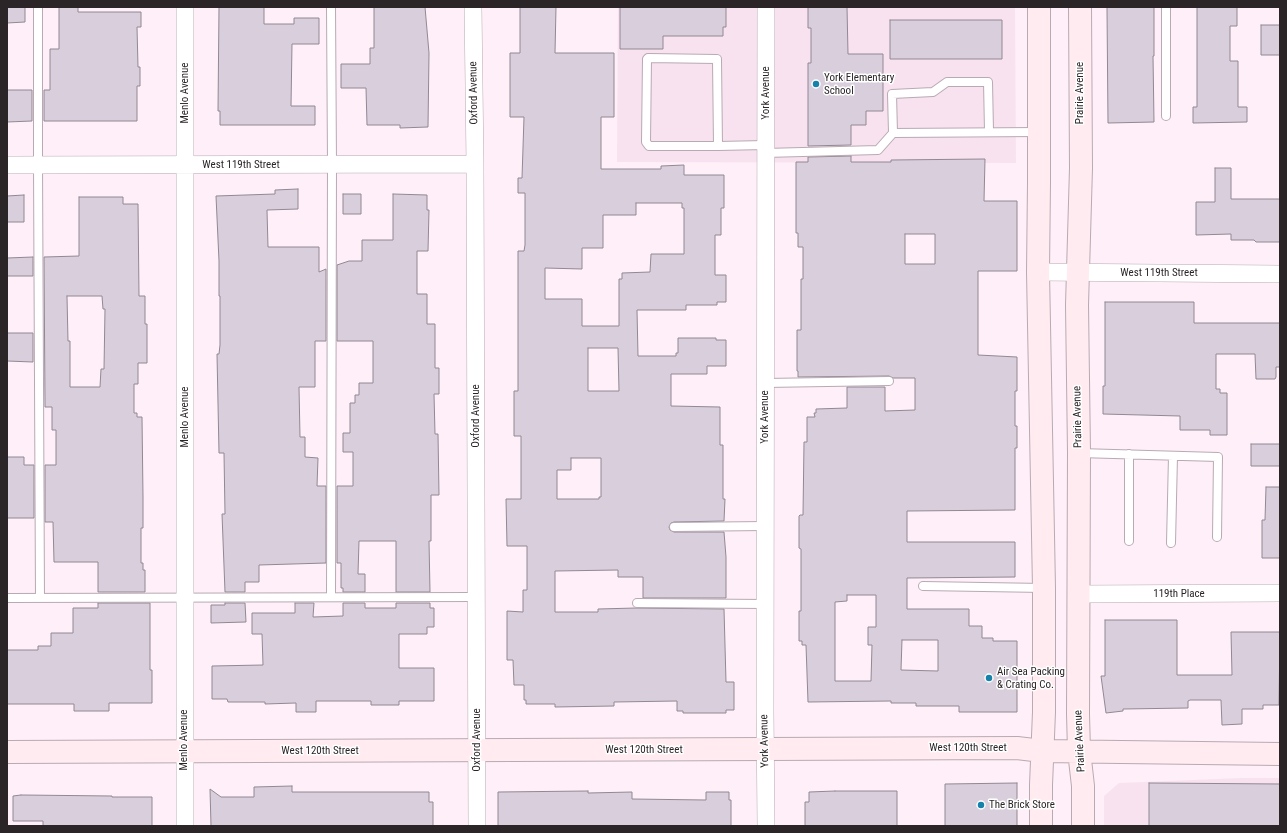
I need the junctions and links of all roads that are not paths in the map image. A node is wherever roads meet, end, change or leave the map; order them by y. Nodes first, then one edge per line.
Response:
1 (38, 7) edge
2 (185, 7) edge
3 (331, 7) edge
4 (473, 7) edge
5 (766, 7) edge
6 (1039, 7) edge
7 (1080, 7) edge
8 (1166, 7) edge
9 (1166, 116) dead end
10 (989, 131) junction
11 (1039, 132) junction
12 (893, 133) junction
13 (718, 146) junction
14 (766, 149) junction
15 (332, 164) junction
16 (475, 164) junction
17 (7, 165) edge
18 (38, 165) junction
19 (185, 165) junction
20 (1038, 272) junction
21 (1079, 272) junction
22 (1280, 274) edge
23 (889, 381) dead end
24 (765, 383) junction
25 (1079, 453) junction
26 (1129, 454) junction
27 (1173, 456) junction
28 (765, 526) junction
29 (674, 527) dead end
30 (1217, 537) dead end
31 (1129, 541) dead end
32 (1172, 543) dead end
33 (923, 586) dead end
34 (1044, 588) junction
35 (1280, 593) edge
36 (1078, 594) junction
37 (184, 597) junction
38 (331, 597) junction
39 (476, 597) junction
40 (7, 598) edge
41 (40, 598) junction
42 (637, 603) dead end
43 (765, 604) junction
44 (766, 749) junction
45 (184, 751) junction
46 (477, 751) junction
47 (1042, 751) junction
48 (1079, 751) junction
49 (7, 752) edge
50 (1280, 754) edge
51 (185, 826) edge
52 (477, 826) edge
53 (766, 826) edge
54 (1041, 826) edge
55 (1083, 826) edge

1 - 18 lane
2 - 19 street, Menlo Avenue
3 - 15 lane
4 - 16 street, Oxford Avenue
5 - 14 street, York Avenue
6 - 11 main road
7 - 21 main road, Prairie Avenue
8 - 9 lane
10 - 11 lane
10 - 12 lane
10 - 12 lane
11 - 20 main road
12 - 14 lane
13 - 13 lane
13 - 14 lane
14 - 24 street, York Avenue
15 - 16 street, West 119th Street
15 - 19 street, West 119th Street
15 - 38 lane
16 - 39 street, Oxford Avenue
17 - 18 street, West 119th Street
18 - 19 street, West 119th Street
18 - 41 lane
19 - 37 street, Menlo Avenue
20 - 21 street, West 119th Street
20 - 34 main road
21 - 22 street, West 119th Street
21 - 25 main road, Prairie Avenue
23 - 24 lane
24 - 28 street, York Avenue
25 - 26 lane
25 - 36 main road, Prairie Avenue
26 - 27 lane
26 - 31 lane
27 - 30 lane
27 - 32 lane
28 - 29 lane
28 - 43 street, York Avenue
33 - 34 lane
34 - 47 main road
35 - 36 street, 119th Place
36 - 48 main road, Prairie Avenue
37 - 38 lane
37 - 41 lane
37 - 45 street, Menlo Avenue
38 - 39 lane
39 - 46 street, Oxford Avenue
40 - 41 lane
42 - 43 lane
43 - 44 street, York Avenue
44 - 46 main road, West 120th Street
44 - 47 main road, West 120th Street
44 - 53 street, York Avenue
45 - 46 main road, West 120th Street
45 - 49 main road, West 120th Street
45 - 51 street, Menlo Avenue
46 - 52 street, Oxford Avenue
47 - 48 main road, West 120th Street
47 - 54 main road
48 - 50 main road, West 120th Street
48 - 55 main road, Prairie Avenue

